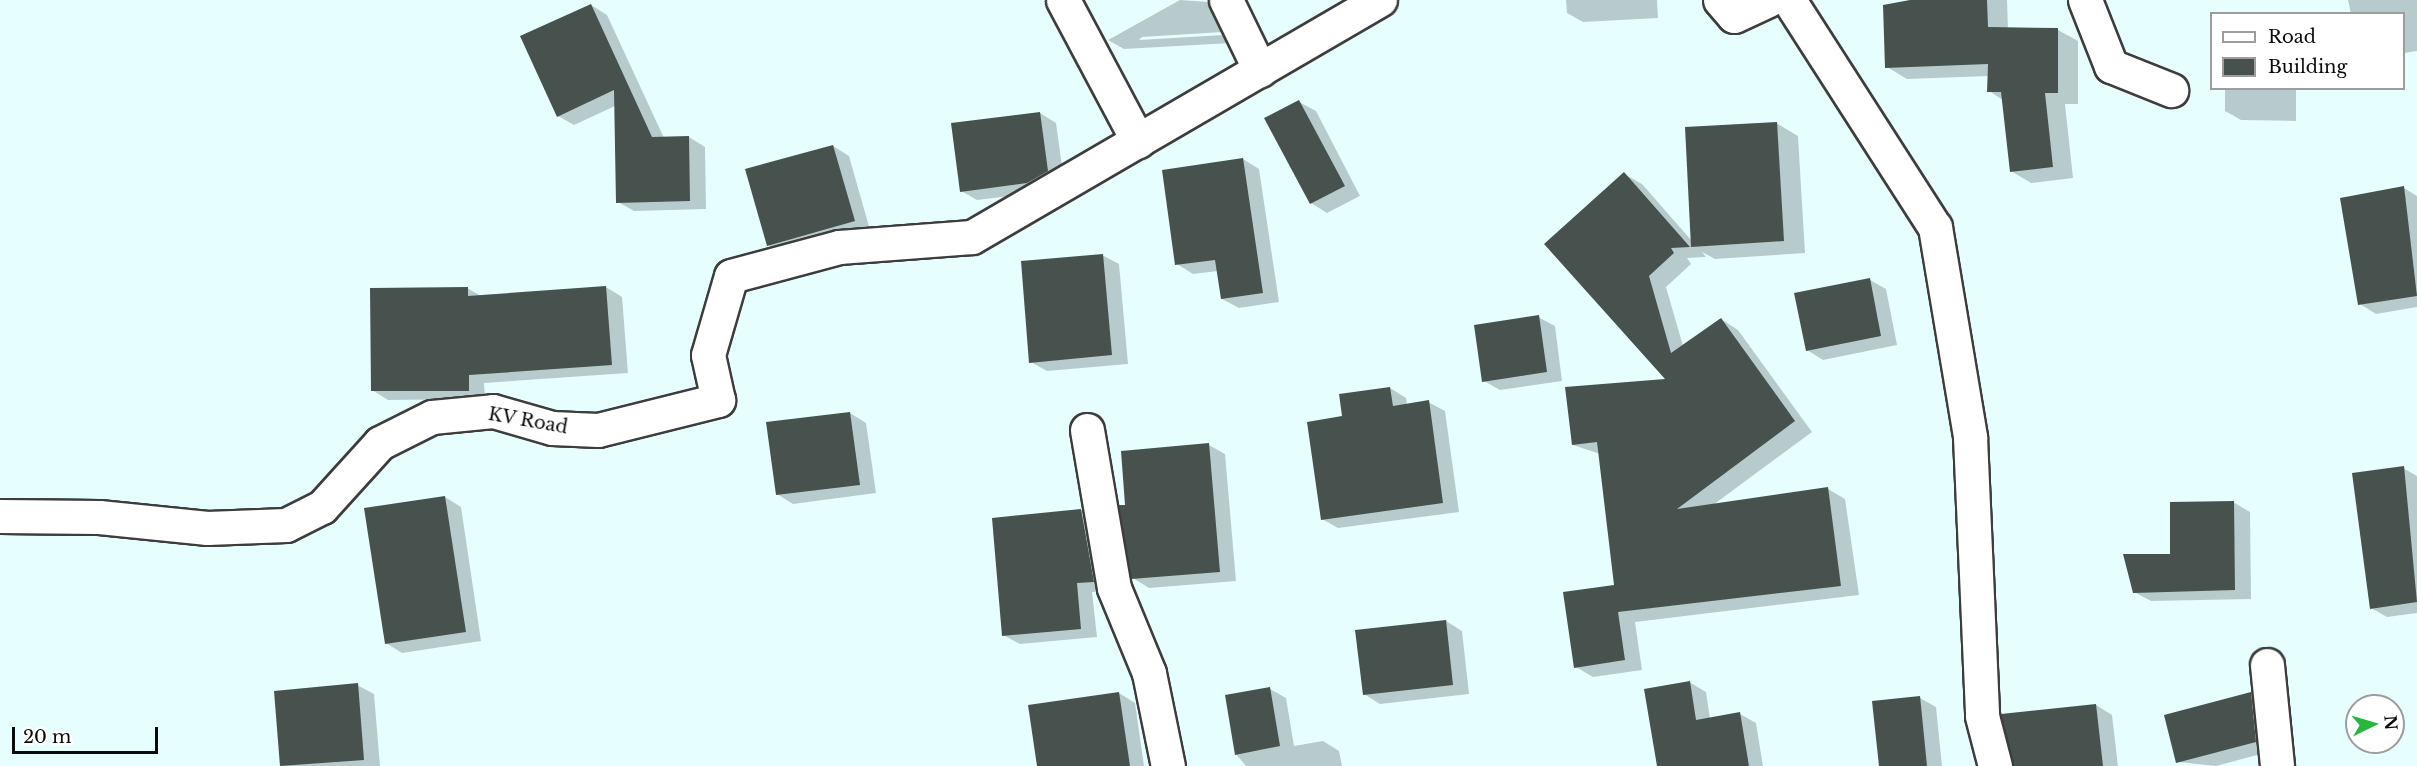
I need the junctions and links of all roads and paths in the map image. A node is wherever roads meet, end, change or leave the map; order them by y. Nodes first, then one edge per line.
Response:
1 (1063, 0) edge
2 (1226, 0) edge
3 (1380, 0) edge
4 (1720, 0) edge
5 (1768, 0) edge
6 (1789, 0) edge
7 (2085, 0) edge
8 (1260, 70) junction
9 (2171, 90) dead end
10 (1138, 141) junction
11 (1087, 430) dead end
12 (0, 516) edge
13 (2267, 665) dead end
14 (1168, 766) edge
15 (1995, 766) edge
16 (2277, 766) edge

1 - 10 street
2 - 8 street
3 - 8 street
4 - 5 street
6 - 15 street
7 - 9 street
8 - 10 street
10 - 12 street, KV Road
11 - 14 street
13 - 16 street

